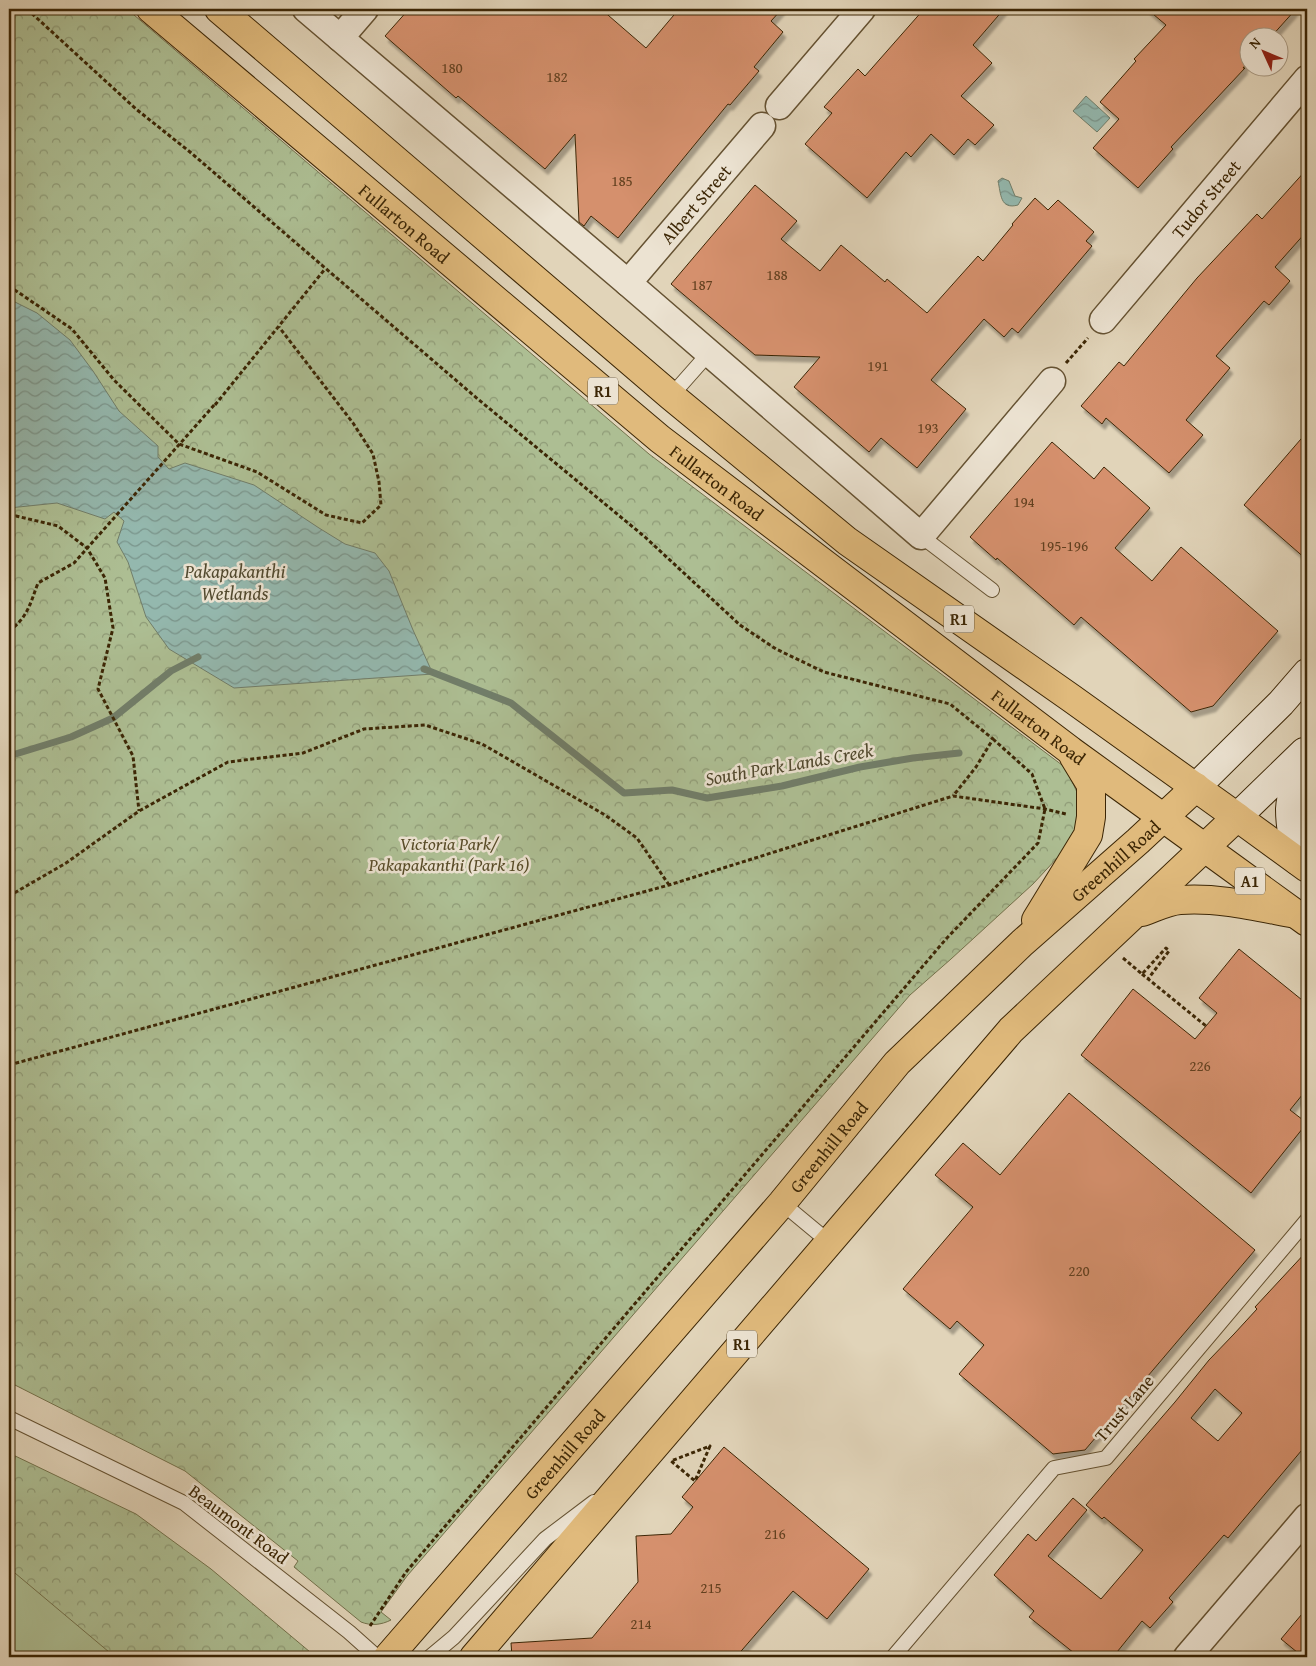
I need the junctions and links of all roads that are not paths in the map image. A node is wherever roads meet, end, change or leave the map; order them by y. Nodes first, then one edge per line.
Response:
1 (151, 9) edge
2 (219, 9) edge
3 (306, 9) edge
4 (364, 9) edge
5 (862, 9) edge
6 (340, 38) junction
7 (1307, 78) edge
8 (779, 106) dead end
9 (762, 126) dead end
10 (628, 283) junction
11 (1103, 320) road end
12 (709, 353) junction
13 (1052, 381) road end
14 (671, 396) junction
15 (921, 536) junction
16 (992, 590) dead end
17 (1307, 673) edge
18 (1307, 749) edge
19 (1071, 751) junction
20 (1307, 756) edge
21 (1196, 788) junction
22 (1237, 817) junction
23 (1163, 818) junction
24 (1205, 848) junction
25 (1302, 864) edge
26 (1136, 914) junction
27 (1301, 918) edge
28 (1022, 943) junction
29 (782, 1203) junction
30 (1307, 1220) edge
31 (829, 1242) junction
32 (9, 1418) edge
33 (632, 1472) junction
34 (1307, 1516) edge
35 (377, 1657) edge
36 (388, 1657) edge
37 (430, 1657) edge
38 (474, 1657) edge
39 (893, 1657) edge
40 (1187, 1657) edge

1 - 19 main road, Fullarton Road / R1
2 - 14 main road, Fullarton Road / R1
3 - 6 street
4 - 6 street
5 - 8 street
6 - 10 street
7 - 11 street, Tudor Street
9 - 10 street, Albert Street
10 - 12 street
12 - 14 lane
12 - 15 street
13 - 15 street
14 - 21 main road, Fullarton Road / R1
15 - 16 lane
17 - 21 main road, Greenhill Road
18 - 22 main road
19 - 23 main road, Fullarton Road / R1
19 - 28 main road, R1
20 - 25 main road
21 - 22 main road, Fullarton Road / R1
21 - 23 main road, Greenhill Road
22 - 24 main road, R1
22 - 25 main road, Fullarton Road / A1
23 - 24 main road, Fullarton Road / A1
23 - 28 main road, Greenhill Road
24 - 26 main road, R1
24 - 27 main road, Fullarton Road / A1
26 - 27 main road
26 - 31 main road, R1
28 - 29 main road, Greenhill Road / R1
29 - 31 lane
29 - 36 main road, Greenhill Road / R1
30 - 39 lane, Trust Lane
31 - 33 main road, R1
32 - 35 lane, Beaumont Road
33 - 37 lane
33 - 38 main road, R1
34 - 40 street

